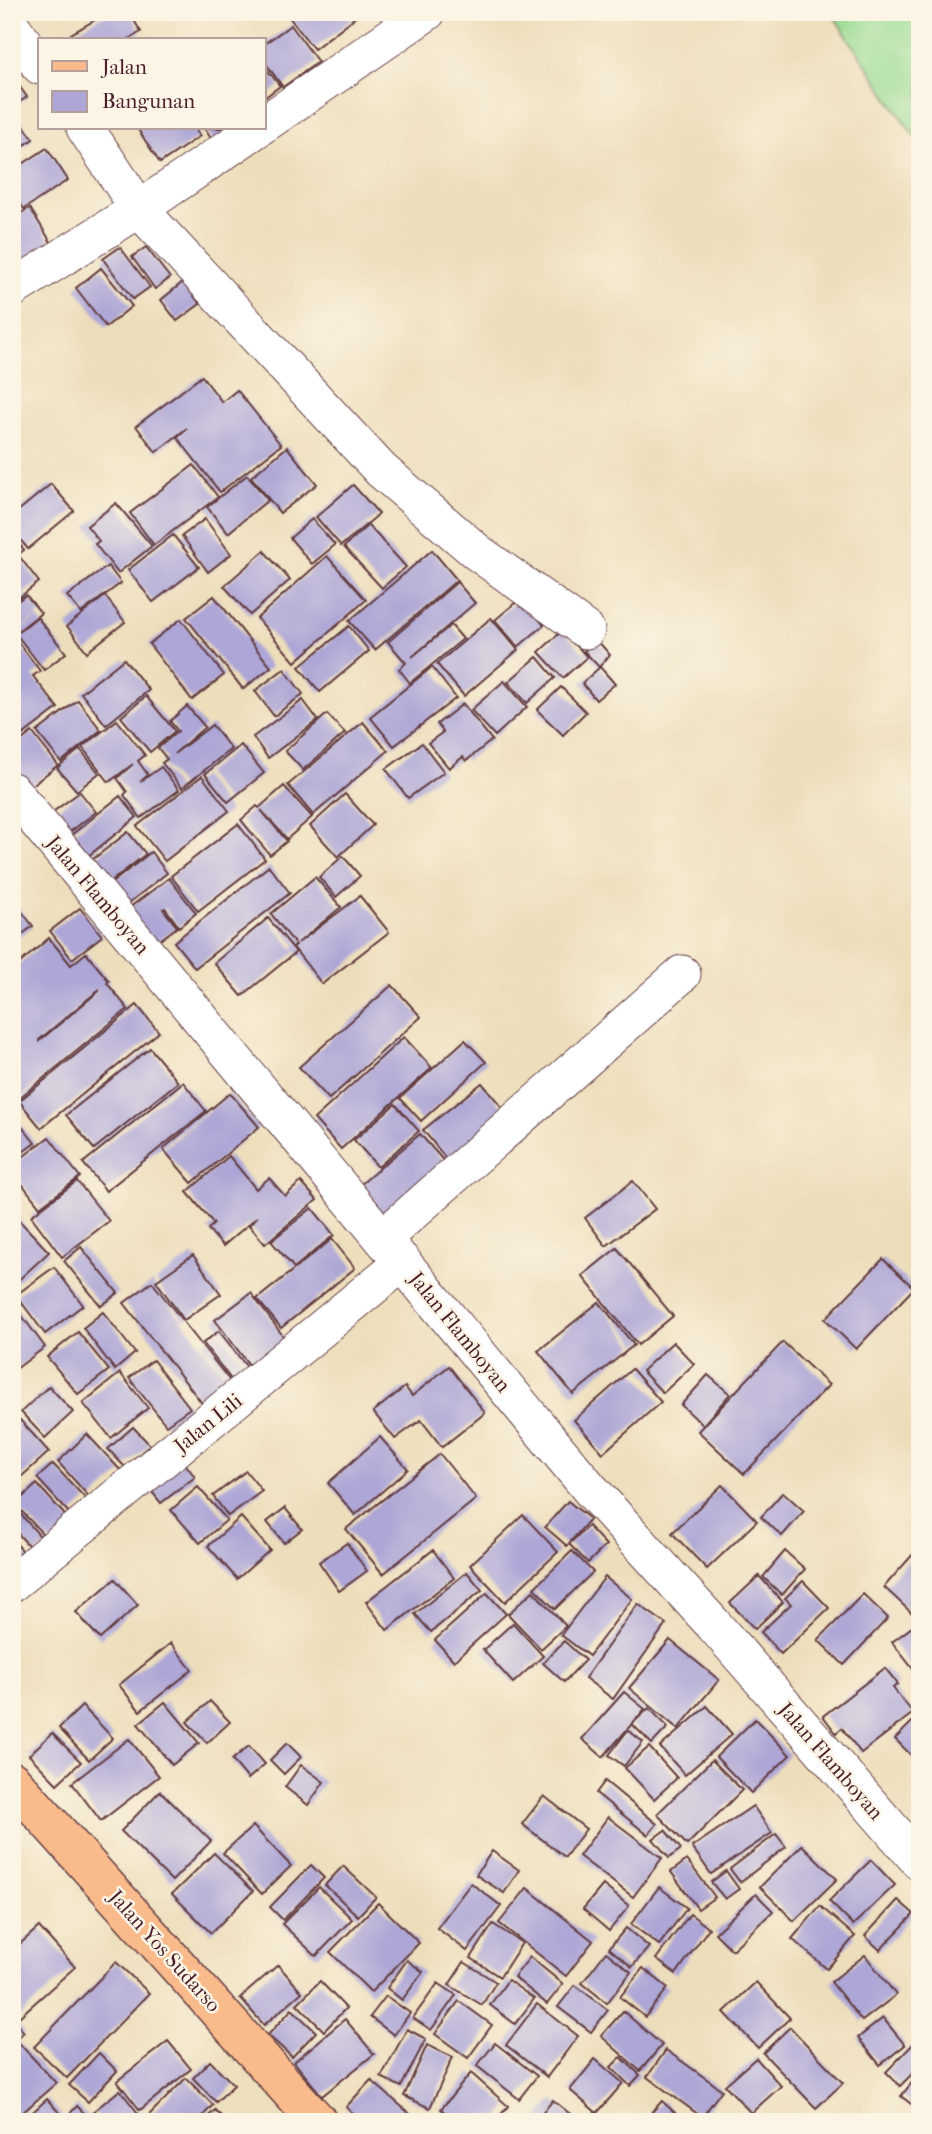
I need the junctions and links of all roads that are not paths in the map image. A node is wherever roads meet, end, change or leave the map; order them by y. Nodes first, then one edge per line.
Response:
1 (428, 12) edge
2 (12, 27) edge
3 (38, 63) edge
4 (266, 123) edge
5 (86, 130) edge
6 (255, 130) edge
7 (139, 209) junction
8 (12, 289) edge
9 (586, 630) dead end
10 (12, 791) edge
11 (682, 974) dead end
12 (393, 1250) junction
13 (12, 1583) edge
14 (12, 1780) edge
15 (920, 1862) edge
16 (318, 2122) edge

1 - 4 street
2 - 3 street
5 - 7 street
6 - 7 street
7 - 8 street
7 - 9 street
10 - 12 street, Jalan Flamboyan
11 - 12 street, Jalan Lili
12 - 13 street, Jalan Lili
12 - 15 street, Jalan Flamboyan
14 - 16 main road, Jalan Yos Sudarso

